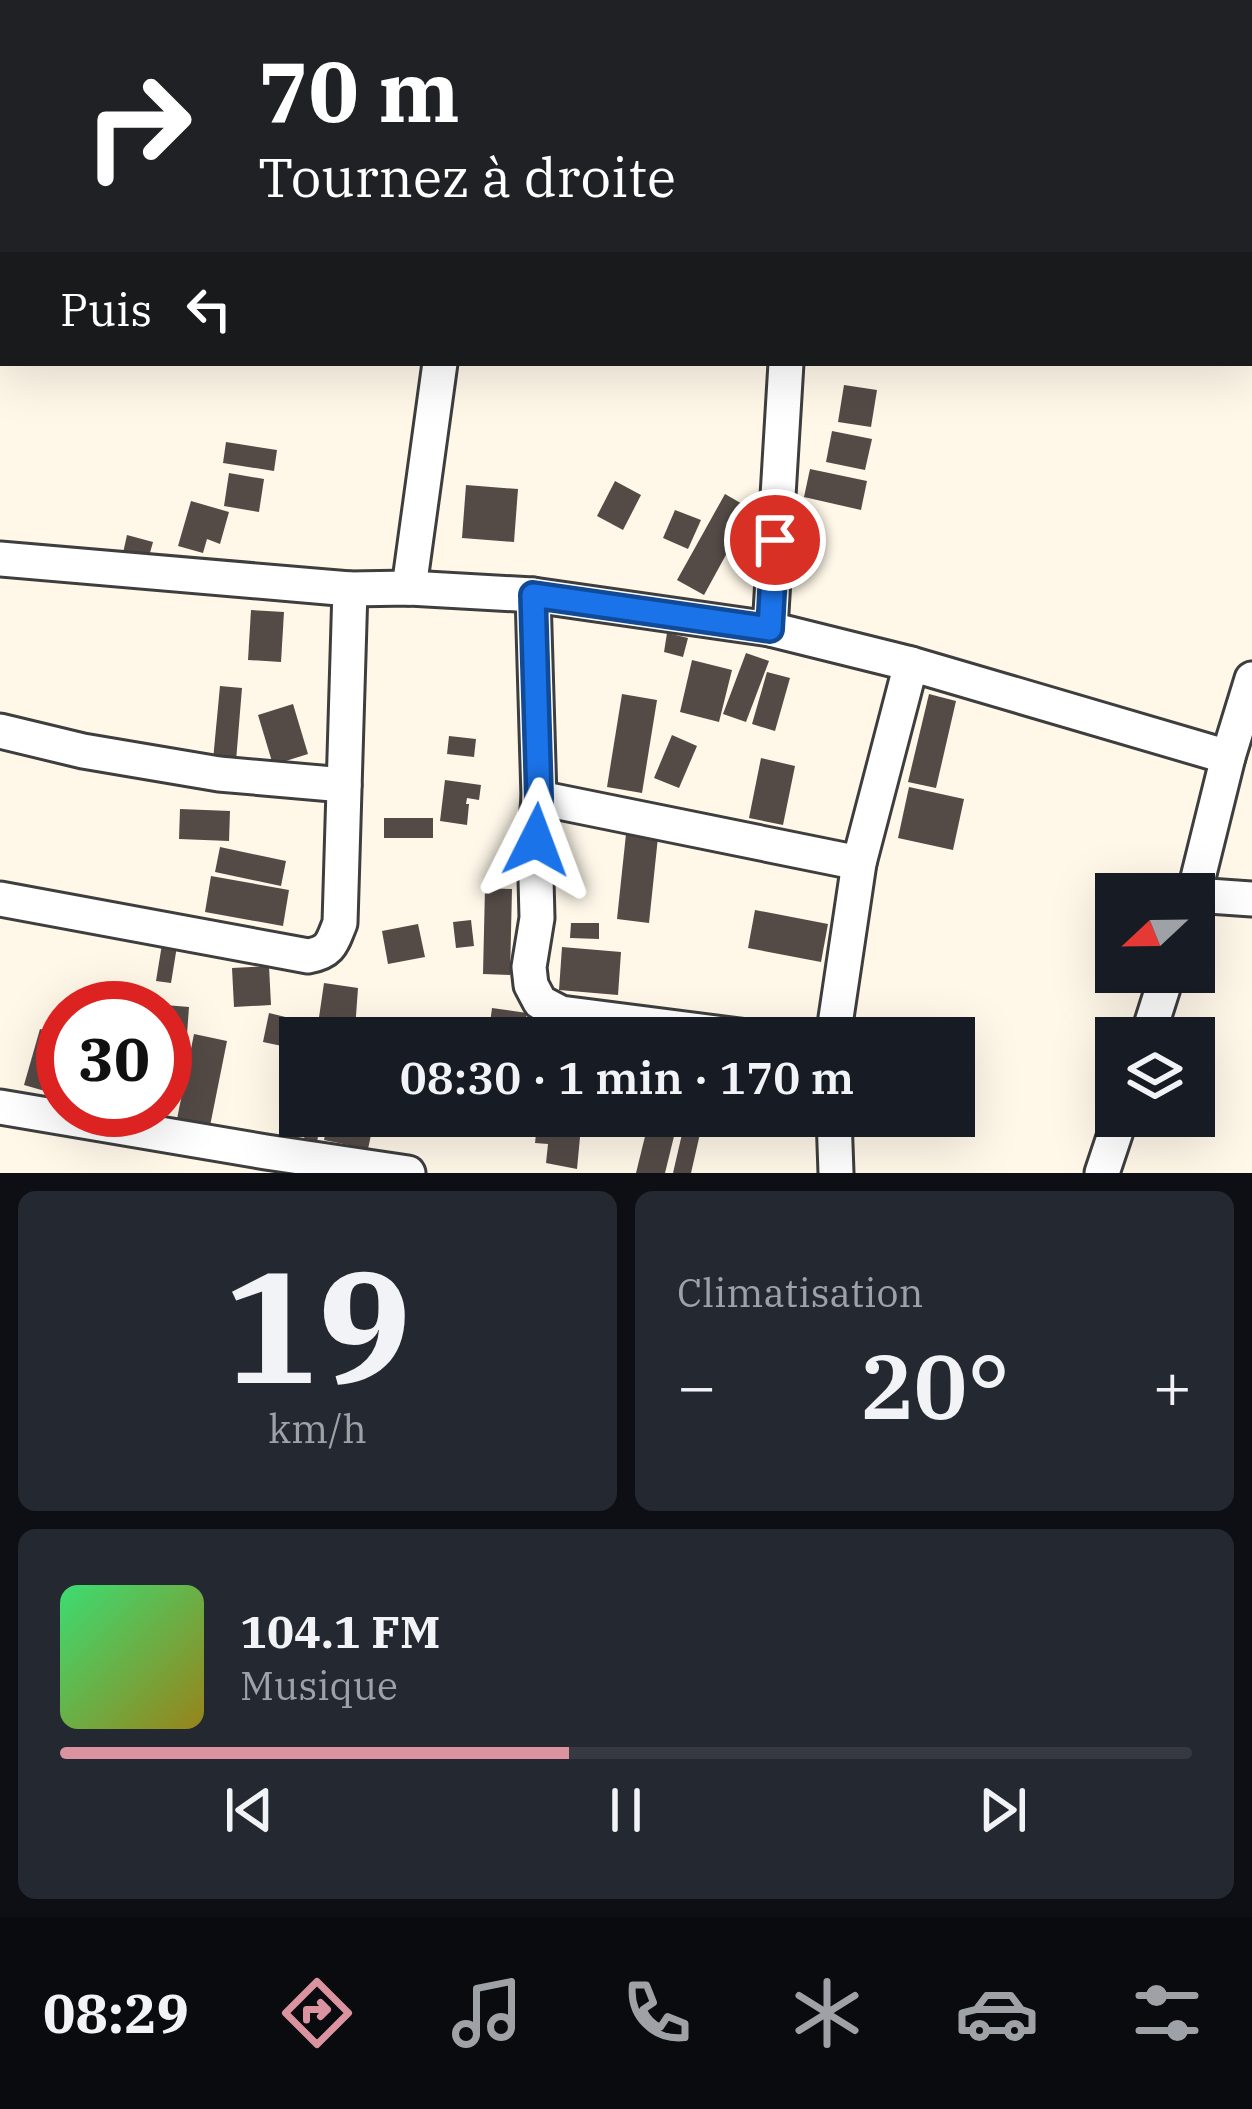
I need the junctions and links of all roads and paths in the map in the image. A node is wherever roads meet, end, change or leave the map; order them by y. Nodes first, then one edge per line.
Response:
1 (440, 366) edge
2 (786, 366) edge
3 (0, 559) edge
4 (409, 588) junction
5 (350, 589) junction
6 (533, 595) junction
7 (770, 629) junction
8 (911, 664) junction
9 (1252, 680) edge
10 (0, 731) edge
11 (1228, 757) junction
12 (344, 785) junction
13 (539, 798) junction
14 (860, 863) junction
15 (1199, 873) edge
16 (1215, 896) edge
17 (0, 899) edge
18 (1252, 899) edge
19 (592, 1017) edge
20 (836, 1017) edge
21 (0, 1106) edge
22 (835, 1137) edge
23 (1114, 1137) edge
24 (408, 1173) edge
25 (836, 1173) edge
26 (1102, 1173) edge

1 - 4 street
2 - 7 street
3 - 5 street
4 - 5 street
4 - 6 street
5 - 12 street
6 - 7 street
6 - 13 street
7 - 8 street
8 - 11 street
8 - 14 street
9 - 11 street
10 - 12 street
11 - 15 street
12 - 17 street
13 - 14 street
13 - 19 street
14 - 20 street
16 - 18 street
21 - 24 street
22 - 25 street
23 - 26 street

